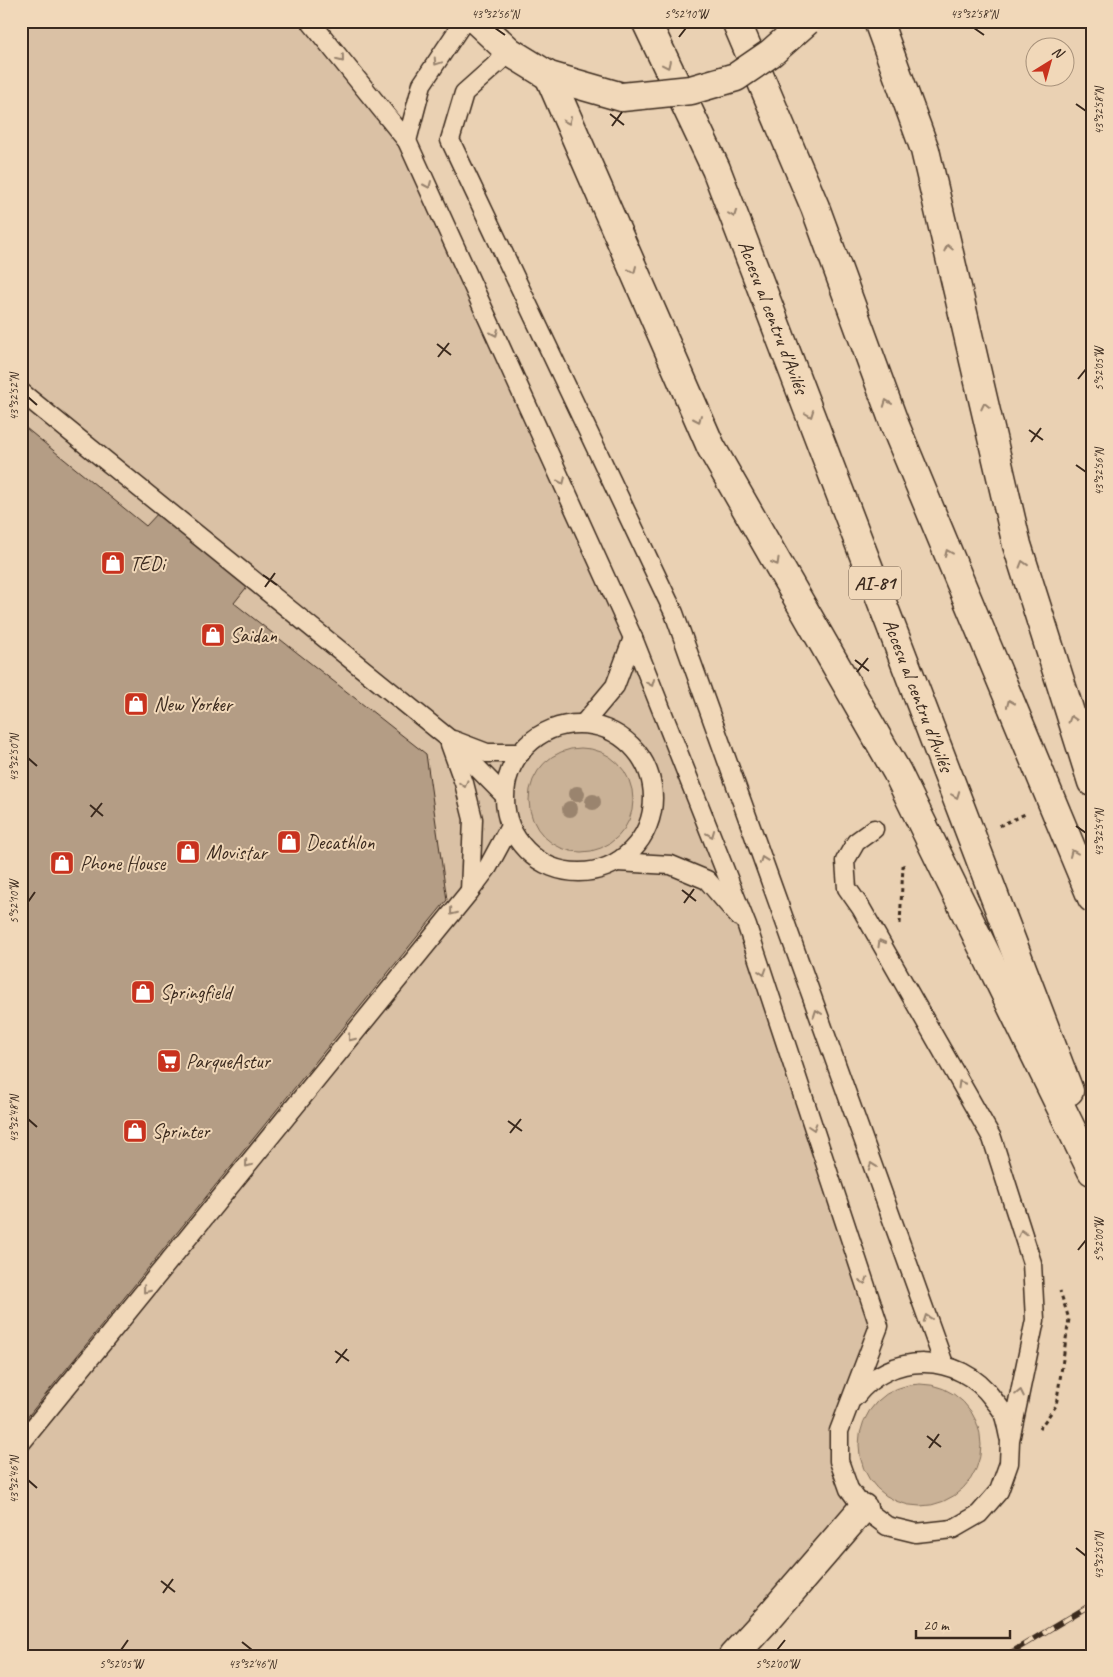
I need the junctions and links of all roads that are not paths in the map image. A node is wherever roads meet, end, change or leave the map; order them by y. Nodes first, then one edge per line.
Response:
1 (310, 21) edge
2 (464, 21) edge
3 (477, 21) edge
4 (646, 21) edge
5 (736, 21) edge
6 (807, 21) edge
7 (878, 21) edge
8 (510, 52) junction
9 (549, 76) junction
10 (408, 141) junction
11 (21, 392) edge
12 (633, 638) junction
13 (584, 722) junction
14 (448, 738) junction
15 (521, 753) junction
16 (1092, 782) edge
17 (504, 795) junction
18 (509, 828) junction
19 (874, 829) dead end
20 (617, 862) junction
21 (470, 891) junction
22 (1092, 898) edge
23 (748, 926) junction
24 (1092, 1149) edge
25 (1092, 1171) edge
26 (944, 1364) junction
27 (850, 1403) junction
28 (1010, 1440) junction
29 (21, 1444) edge
30 (863, 1508) junction
31 (733, 1656) edge

1 -> 10 lane
2 -> 10 lane
3 - 8 main road
4 -> 24 main road, Accesu al centru d'Avilés / AI-81
22 -> 5 main road
6 - 9 main road, bridge
16 -> 7 main road
8 - 9 main road
26 -> 8 lane
9 -> 25 main road
10 -> 12 lane
11 - 14 lane
12 - 13 lane
12 -> 23 lane
13 - 15 lane
13 - 20 lane
14 - 15 lane
14 - 17 lane
14 -> 21 lane
15 - 17 lane
17 - 18 lane
18 - 20 lane
18 - 21 lane
28 -> 19 lane
20 - 23 lane
21 -> 29 lane
23 -> 27 lane
26 - 27 lane
26 - 28 lane
27 - 30 lane
28 - 30 lane
30 - 31 main road

